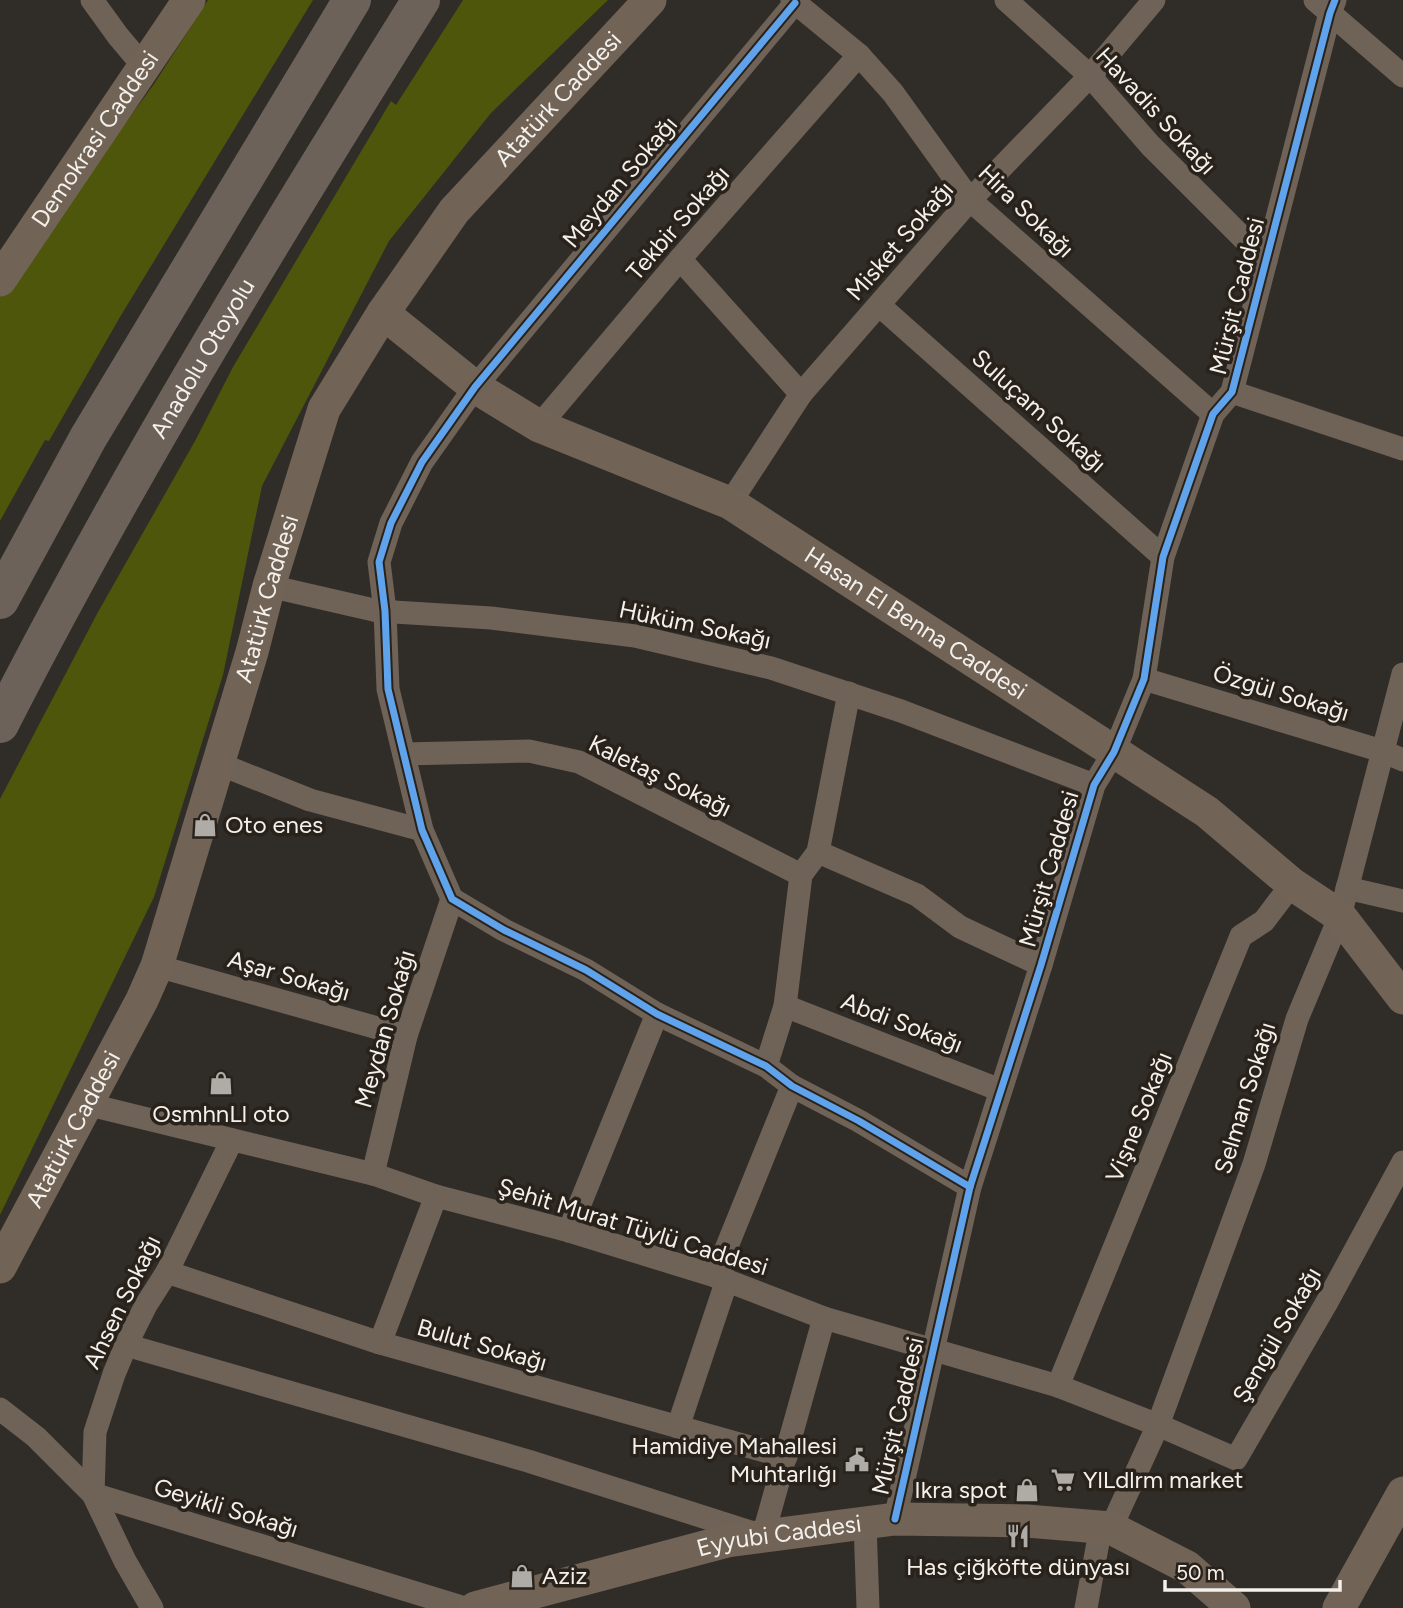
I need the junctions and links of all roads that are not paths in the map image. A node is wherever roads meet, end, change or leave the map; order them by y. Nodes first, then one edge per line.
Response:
1 (92, 0) edge
2 (189, 0) edge
3 (352, 0) edge
4 (421, 0) edge
5 (650, 0) edge
6 (1006, 0) edge
7 (793, 1) edge
8 (1149, 2) edge
9 (1327, 4) edge
10 (859, 55) junction
11 (145, 68) junction
12 (1090, 76) junction
13 (1403, 76) edge
14 (970, 200) junction
15 (680, 259) junction
16 (1266, 261) junction
17 (0, 280) edge
18 (879, 305) junction
19 (383, 313) junction
20 (475, 387) junction
21 (1232, 392) junction
22 (801, 394) junction
23 (1213, 414) junction
24 (539, 426) junction
25 (1403, 449) edge
26 (730, 503) junction
27 (1163, 557) junction
28 (269, 586) junction
29 (0, 600) edge
30 (385, 611) junction
31 (1403, 674) edge
32 (1144, 679) junction
33 (849, 694) junction
34 (0, 724) edge
35 (1114, 752) junction
36 (404, 754) junction
37 (1392, 756) edge
38 (217, 763) junction
39 (1094, 785) junction
40 (422, 830) junction
41 (818, 852) junction
42 (802, 875) junction
43 (1292, 884) junction
44 (452, 899) junction
45 (1403, 901) edge
46 (1343, 902) junction
47 (1041, 965) junction
48 (157, 966) junction
49 (1403, 998) edge
50 (785, 1006) junction
51 (657, 1014) junction
52 (406, 1036) junction
53 (766, 1066) junction
54 (792, 1086) junction
55 (1000, 1090) junction
56 (86, 1104) junction
57 (232, 1140) junction
58 (1403, 1162) edge
59 (373, 1174) junction
60 (970, 1187) junction
61 (436, 1196) junction
62 (569, 1231) junction
63 (0, 1267) edge
64 (167, 1272) junction
65 (721, 1278) junction
66 (824, 1318) junction
67 (380, 1343) junction
68 (126, 1345) junction
69 (932, 1348) junction
70 (1058, 1386) junction
71 (0, 1409) edge
72 (1158, 1425) junction
73 (678, 1427) junction
74 (786, 1457) junction
75 (1403, 1493) edge
76 (93, 1494) junction
77 (880, 1521) junction
78 (1106, 1527) junction
79 (763, 1536) junction
80 (152, 1608) edge
81 (465, 1608) edge
82 (475, 1608) edge
83 (868, 1608) edge
84 (1086, 1608) edge
85 (1234, 1608) edge
86 (1339, 1608) edge

1 - 11 street
2 - 11 street, Demokrasi Caddesi
3 - 29 highway
4 - 34 highway, Anadolu Otoyolu
5 - 19 street, Atatürk Caddesi
6 - 12 street, Havadis Sokağı
7 - 10 street, Hira Sokağı
7 - 20 street, Meydan Sokağı
8 - 12 street, Misket Sokağı
9 - 13 street
9 - 16 street, Mürşit Caddesi
10 - 14 street, Hira Sokağı
10 - 15 street, Tekbir Sokağı
11 - 17 street, Demokrasi Caddesi
12 - 14 street, Misket Sokağı
12 - 16 street, Havadis Sokağı
14 - 18 street, Misket Sokağı
14 - 23 street, Hira Sokağı
15 - 22 street
15 - 24 street, Tekbir Sokağı
16 - 21 street, Mürşit Caddesi
18 - 22 street, Misket Sokağı
18 - 27 street, Suluçam Sokağı
19 - 20 street, Hasan El Benna Caddesi
19 - 28 street, Atatürk Caddesi
20 - 24 street, Hasan El Benna Caddesi
20 - 30 street, Meydan Sokağı
21 - 23 street, Mürşit Caddesi
21 - 25 street
22 - 26 street, Misket Sokağı
23 - 27 street, Mürşit Caddesi
24 - 26 street, Hasan El Benna Caddesi
26 - 35 street, Hasan El Benna Caddesi
27 - 32 street, Mürşit Caddesi
28 - 30 street, Hüküm Sokağı
28 - 38 street, Atatürk Caddesi
30 - 33 street, Hüküm Sokağı
30 - 36 street, Meydan Sokağı
31 - 37 street, Selman Sokağı
32 - 35 street, Mürşit Caddesi
32 - 37 street, Özgül Sokağı
33 - 39 street, Hüküm Sokağı
33 - 41 street
35 - 39 street, Mürşit Caddesi
35 - 43 street, Hasan El Benna Caddesi
36 - 40 street, Meydan Sokağı
36 - 42 street, Kaletaş Sokağı
37 - 46 street, Selman Sokağı
38 - 40 street
38 - 48 street, Atatürk Caddesi
39 - 47 street, Mürşit Caddesi
40 - 44 street, Meydan Sokağı
41 - 42 street
41 - 47 street
42 - 50 street
43 - 46 street, Hasan El Benna Caddesi
43 - 70 street, Vişne Sokağı
44 - 51 street
44 - 52 street, Meydan Sokağı
45 - 46 street
46 - 49 street, Hasan El Benna Caddesi
46 - 72 street, Selman Sokağı
47 - 55 street, Mürşit Caddesi
48 - 52 street, Aşar Sokağı
48 - 56 street, Atatürk Caddesi
50 - 53 street
50 - 55 street, Abdi Sokağı
51 - 53 street
51 - 62 street
52 - 59 street, Meydan Sokağı
53 - 54 street
54 - 60 street
54 - 65 street
55 - 60 street, Mürşit Caddesi
56 - 57 street, Şehit Murat Tüylü Caddesi
56 - 63 street, Atatürk Caddesi
57 - 59 street, Şehit Murat Tüylü Caddesi
57 - 64 street, Ahsen Sokağı
58 - 72 street, Şengül Sokağı
59 - 61 street, Şehit Murat Tüylü Caddesi
60 - 69 street, Mürşit Caddesi
61 - 62 street, Şehit Murat Tüylü Caddesi
61 - 67 street
62 - 65 street, Şehit Murat Tüylü Caddesi
64 - 67 street, Bulut Sokağı
64 - 68 street, Ahsen Sokağı
65 - 66 street, Şehit Murat Tüylü Caddesi
65 - 73 street
66 - 69 street, Şehit Murat Tüylü Caddesi
66 - 74 street
67 - 73 street, Bulut Sokağı
68 - 76 street, Ahsen Sokağı
68 - 79 street
69 - 70 street, Şehit Murat Tüylü Caddesi
69 - 77 street, Mürşit Caddesi
70 - 72 street, Şehit Murat Tüylü Caddesi
71 - 76 street, Geyikli Sokağı
72 - 78 street, Selman Sokağı
73 - 74 street, Bulut Sokağı
74 - 79 street
75 - 86 street
76 - 80 street, Ahsen Sokağı
76 - 81 street, Geyikli Sokağı
77 - 78 street, Eyyubi Caddesi
77 - 79 street, Eyyubi Caddesi
77 - 83 street, Mürşit Caddesi
78 - 84 street, Selman Sokağı
78 - 85 street, Eyyubi Caddesi
79 - 82 street, Eyyubi Caddesi

